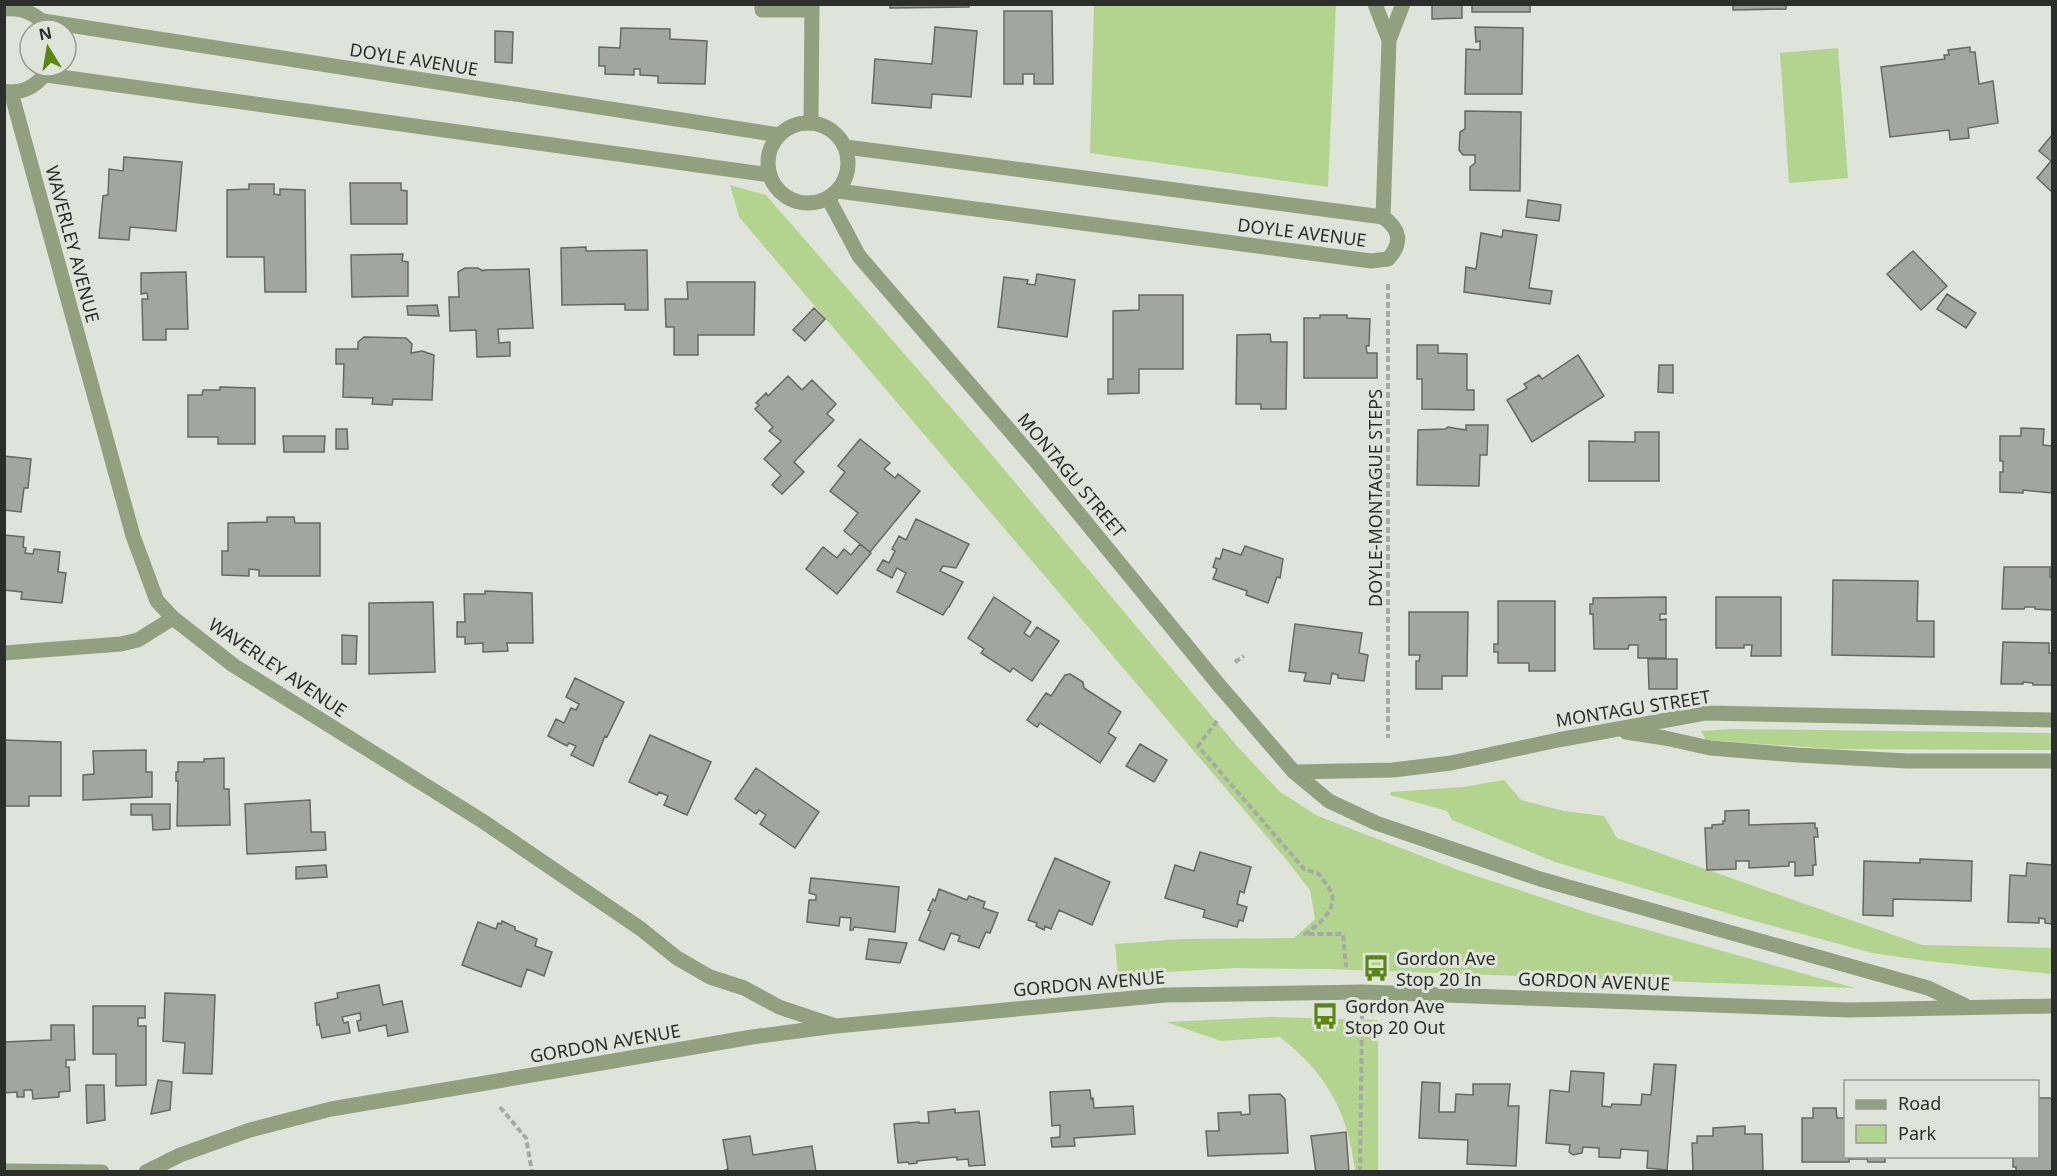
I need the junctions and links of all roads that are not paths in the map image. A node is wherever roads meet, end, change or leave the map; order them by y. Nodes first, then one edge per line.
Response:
1 (762, 4) edge
2 (1375, 4) edge
3 (1403, 4) edge
4 (812, 7) edge
5 (26, 8) edge
6 (4, 9) edge
7 (78, 31) edge
8 (1389, 40) junction
9 (78, 74) edge
10 (40, 78) edge
11 (8, 91) edge
12 (811, 122) junction
13 (779, 135) junction
14 (846, 147) junction
15 (770, 175) junction
16 (833, 195) junction
17 (1383, 217) junction
18 (173, 618) junction
19 (4, 653) edge
20 (2052, 720) edge
21 (1614, 730) junction
22 (2052, 761) edge
23 (1294, 772) junction
24 (2052, 1006) edge
25 (1970, 1008) junction
26 (836, 1026) junction
27 (4, 1171) edge
28 (102, 1172) edge
29 (146, 1172) edge

1 - 4 street
2 - 8 street
3 - 8 street
4 - 12 street
5 - 6 street
7 - 13 street, DOYLE AVENUE
8 - 17 street
9 - 15 street
10 - 11 street
11 - 18 street, WAVERLEY AVENUE
12 - 13 street
12 - 14 street
13 - 15 street
14 - 16 street
14 - 17 street, DOYLE AVENUE
15 - 16 street
16 - 17 street, DOYLE AVENUE
16 - 23 street, MONTAGU STREET
18 - 19 street
18 - 26 street, WAVERLEY AVENUE
20 - 21 street, MONTAGU STREET
21 - 22 street
21 - 23 street, MONTAGU STREET
23 - 25 street, MONTAGU STREET
24 - 25 street, GORDON AVENUE
25 - 26 street, GORDON AVENUE
26 - 29 street, GORDON AVENUE
27 - 28 street

